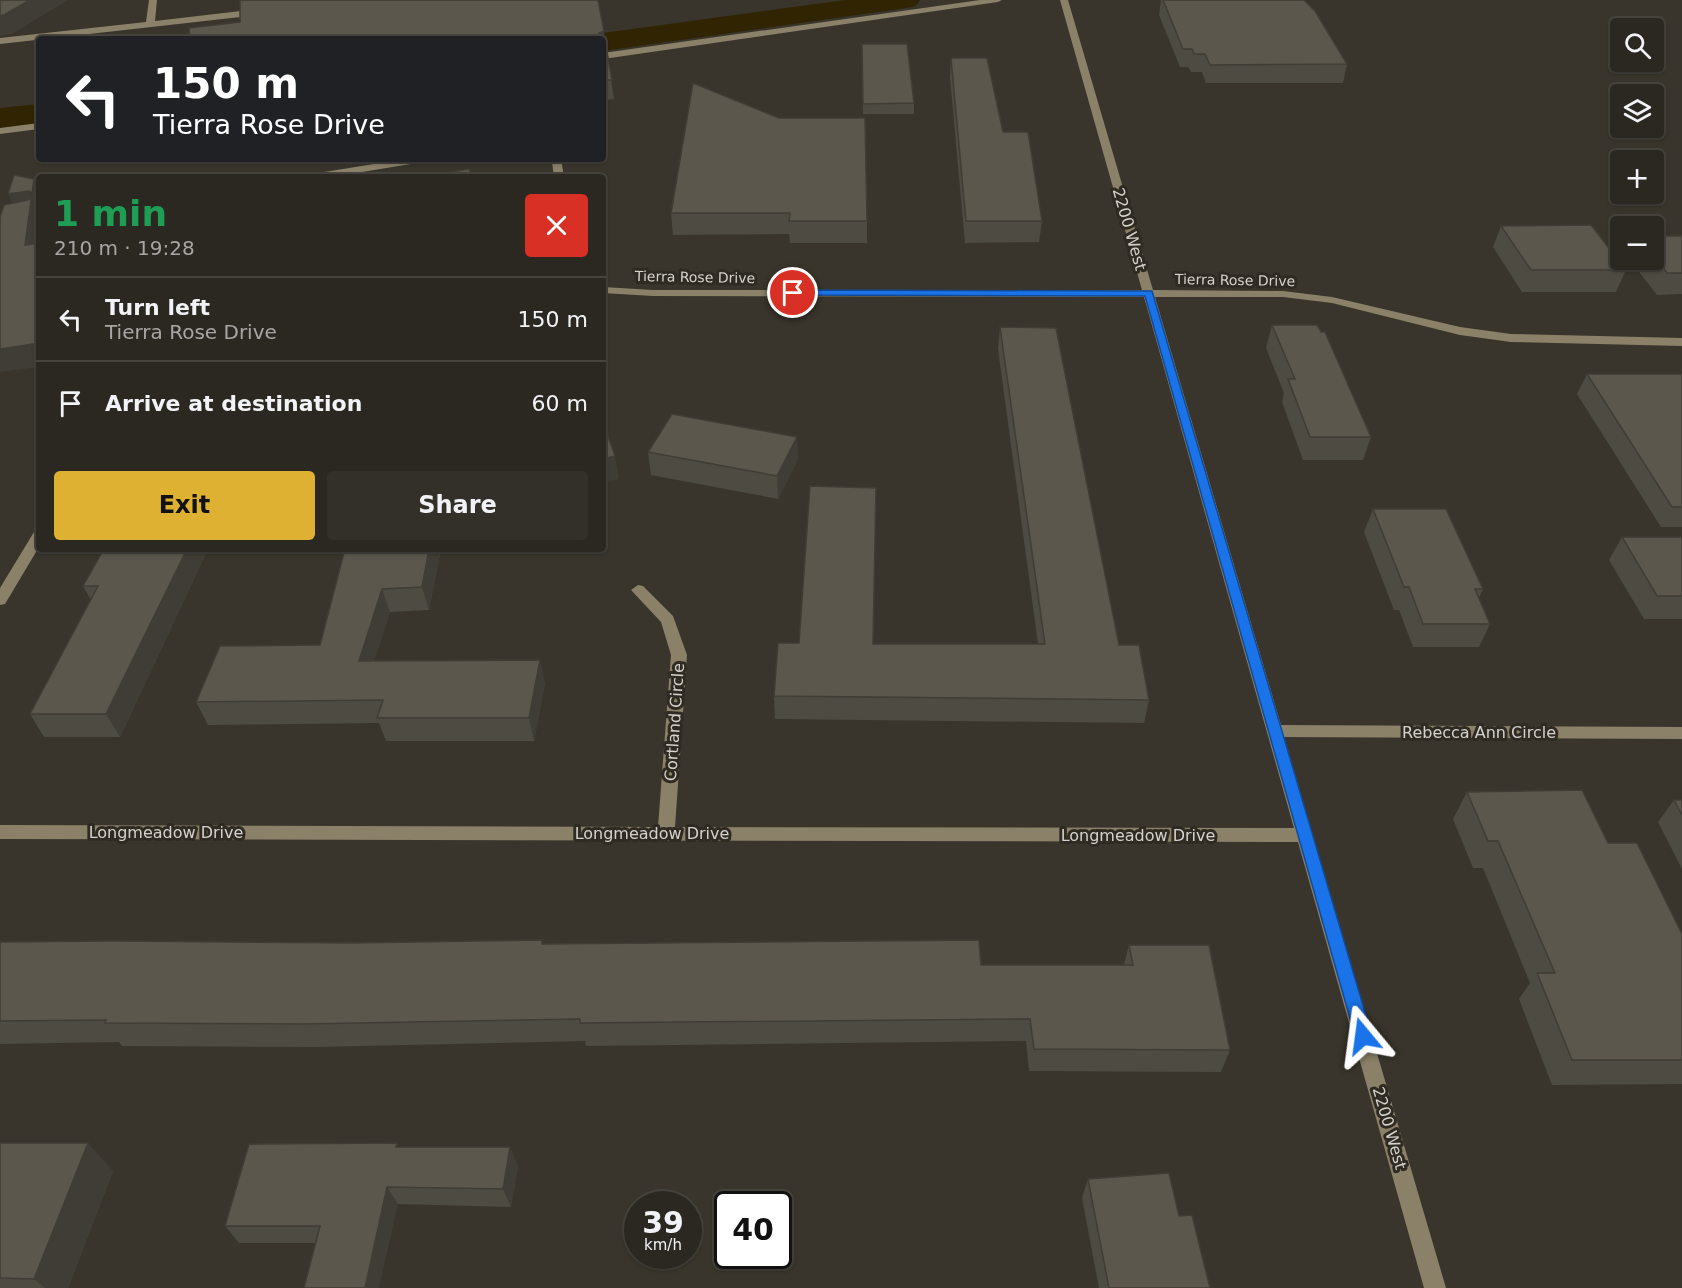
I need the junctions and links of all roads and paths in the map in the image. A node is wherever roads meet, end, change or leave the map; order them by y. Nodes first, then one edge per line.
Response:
1 (153, 0) edge
2 (998, 0) edge
3 (1064, 0) edge
4 (267, 11) edge
5 (150, 24) junction
6 (44, 36) edge
7 (36, 37) edge
8 (0, 41) edge
9 (606, 56) edge
10 (36, 126) edge
11 (0, 131) edge
12 (404, 162) edge
13 (330, 174) edge
14 (606, 290) edge
15 (1149, 293) junction
16 (1682, 342) edge
17 (36, 540) edge
18 (638, 590) dead end
19 (0, 600) edge
20 (1276, 731) junction
21 (1682, 733) edge
22 (0, 832) edge
23 (666, 833) junction
24 (1305, 835) junction
25 (1435, 1288) edge

1 - 5 street
2 - 9 street
3 - 15 street, 2200 West
4 - 5 street
5 - 6 street
7 - 8 street
10 - 11 street
12 - 13 street
14 - 15 street, Tierra Rose Drive
15 - 16 street, Tierra Rose Drive
15 - 20 street, 2200 West
17 - 19 street
18 - 23 street, Cortland Circle
20 - 21 street, Rebecca Ann Circle
20 - 24 street, 2200 West
22 - 23 street, Longmeadow Drive
23 - 24 street, Longmeadow Drive
24 - 25 street, 2200 West

